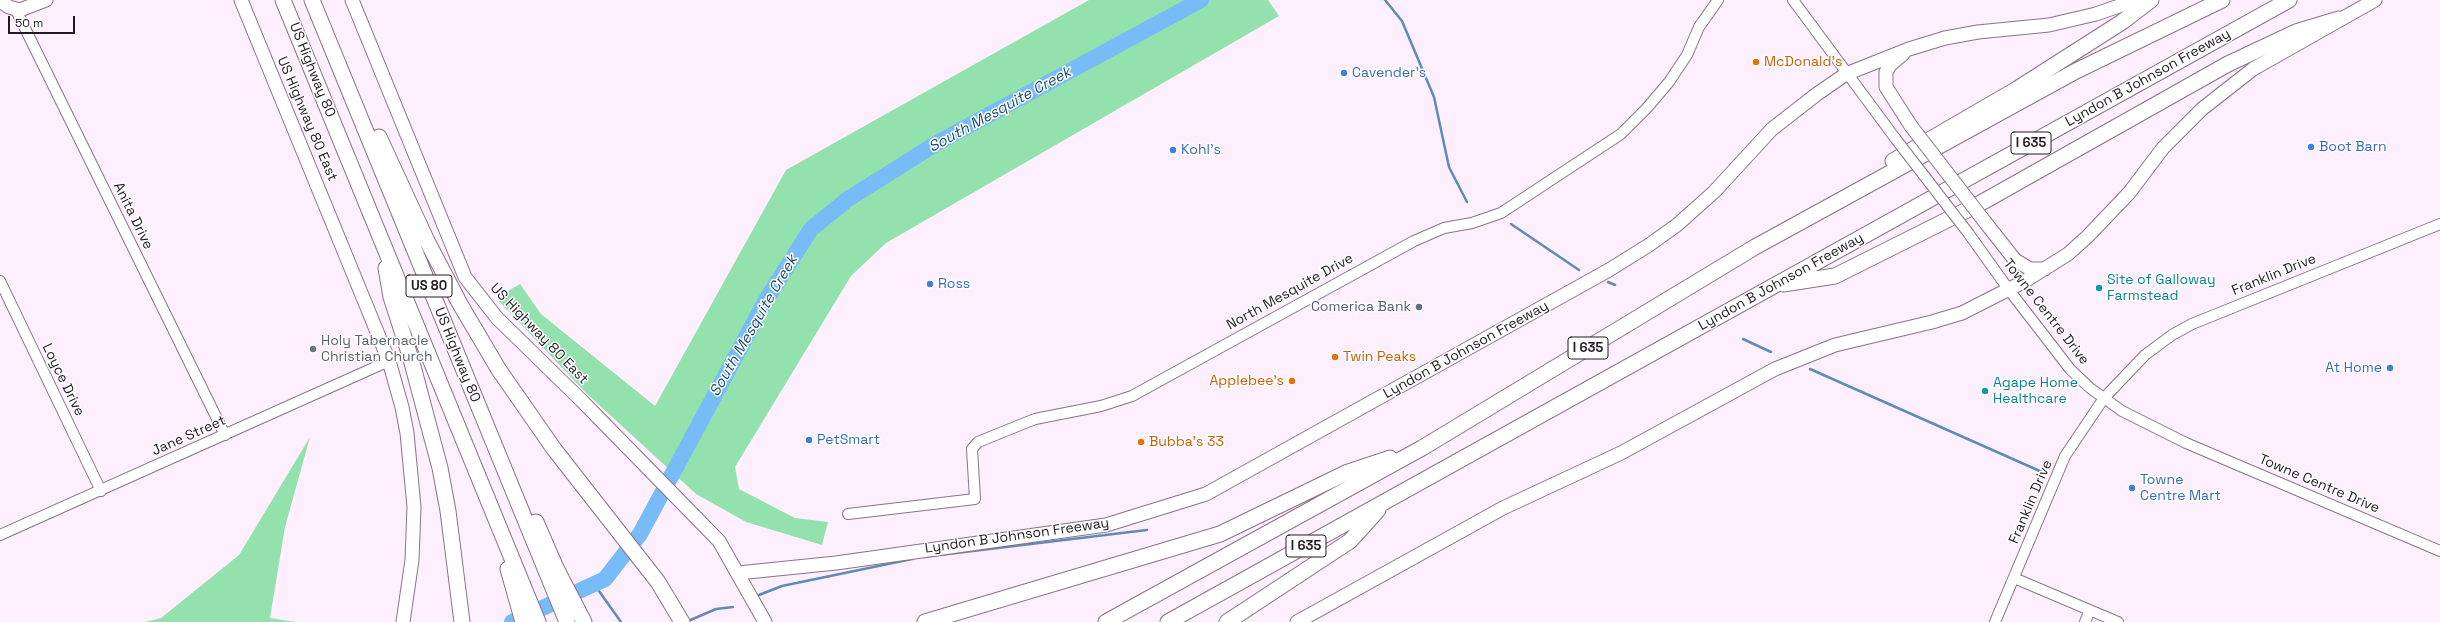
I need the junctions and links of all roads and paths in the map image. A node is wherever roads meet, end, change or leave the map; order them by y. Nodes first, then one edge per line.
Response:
1 (46, 0) edge
2 (241, 0) edge
3 (283, 0) edge
4 (312, 0) edge
5 (352, 0) edge
6 (1718, 0) edge
7 (1794, 0) edge
8 (2136, 0) edge
9 (2150, 0) edge
10 (2222, 0) edge
11 (2289, 0) edge
12 (2375, 0) edge
13 (0, 1) edge
14 (12, 5) edge
15 (2339, 19) junction
16 (1909, 49) junction
17 (339, 66) junction
18 (1846, 74) junction
19 (2440, 224) edge
20 (380, 235) junction
21 (1755, 247) junction
22 (2045, 269) junction
23 (0, 281) edge
24 (1773, 286) junction
25 (2009, 290) junction
26 (389, 361) junction
27 (2104, 398) junction
28 (225, 435) junction
29 (1422, 448) junction
30 (101, 491) junction
31 (1386, 501) junction
32 (848, 514) dead end
33 (0, 535) edge
34 (2440, 551) edge
35 (551, 570) junction
36 (738, 573) junction
37 (2014, 578) junction
38 (517, 584) junction
39 (2090, 610) junction
40 (462, 616) edge
41 (403, 622) edge
42 (523, 622) edge
43 (538, 622) edge
44 (567, 622) edge
45 (584, 622) edge
46 (682, 622) edge
47 (765, 622) edge
48 (925, 622) edge
49 (1106, 622) edge
50 (1168, 622) edge
51 (1227, 622) edge
52 (1297, 622) edge
53 (1995, 622) edge
54 (2084, 622) edge
55 (2118, 622) edge

1 - 14 main road
2 - 26 main road, US Highway 80 East
3 - 20 highway, US Highway 80 / US 80
4 - 17 highway, US Highway 80 / US 80
5 - 36 main road, US Highway 80 East
6 - 32 street, North Mesquite Drive
7 - 18 street, Towne Centre Drive
8 - 16 main road, Lyndon B Johnson Freeway
9 - 21 highway
10 - 21 highway, I 635
11 - 24 highway, Lyndon B Johnson Freeway / I 635
12 - 15 main road
13 - 14 main road
14 - 28 street, Anita Drive
15 - 22 main road
15 - 24 highway
16 - 18 main road, Lyndon B Johnson Freeway
16 - 22 main road, bridge
17 - 35 highway, US Highway 80 / US 80
17 - 46 highway
18 - 25 street, Towne Centre Drive, bridge
18 - 36 main road, Lyndon B Johnson Freeway
19 - 27 street, Franklin Drive
20 - 38 highway, US Highway 80 / US 80
20 - 40 highway
21 - 29 highway, I 635
22 - 25 main road
23 - 30 street, Loyce Drive
24 - 31 highway, Lyndon B Johnson Freeway / I 635
25 - 27 street, Towne Centre Drive
25 - 52 main road
26 - 28 street, Jane Street
26 - 41 main road, US Highway 80 East
27 - 34 street, Towne Centre Drive
27 - 37 street, Franklin Drive
28 - 30 street, Jane Street
29 - 48 highway
29 - 49 highway, I 635
30 - 33 street, Jane Street
31 - 50 highway, Lyndon B Johnson Freeway / I 635
31 - 51 highway
35 - 44 highway
35 - 45 highway
36 - 47 main road, US Highway 80 East
37 - 39 street
37 - 53 street, Franklin Drive
38 - 42 highway
38 - 43 highway, US 80
39 - 54 street
39 - 55 street

